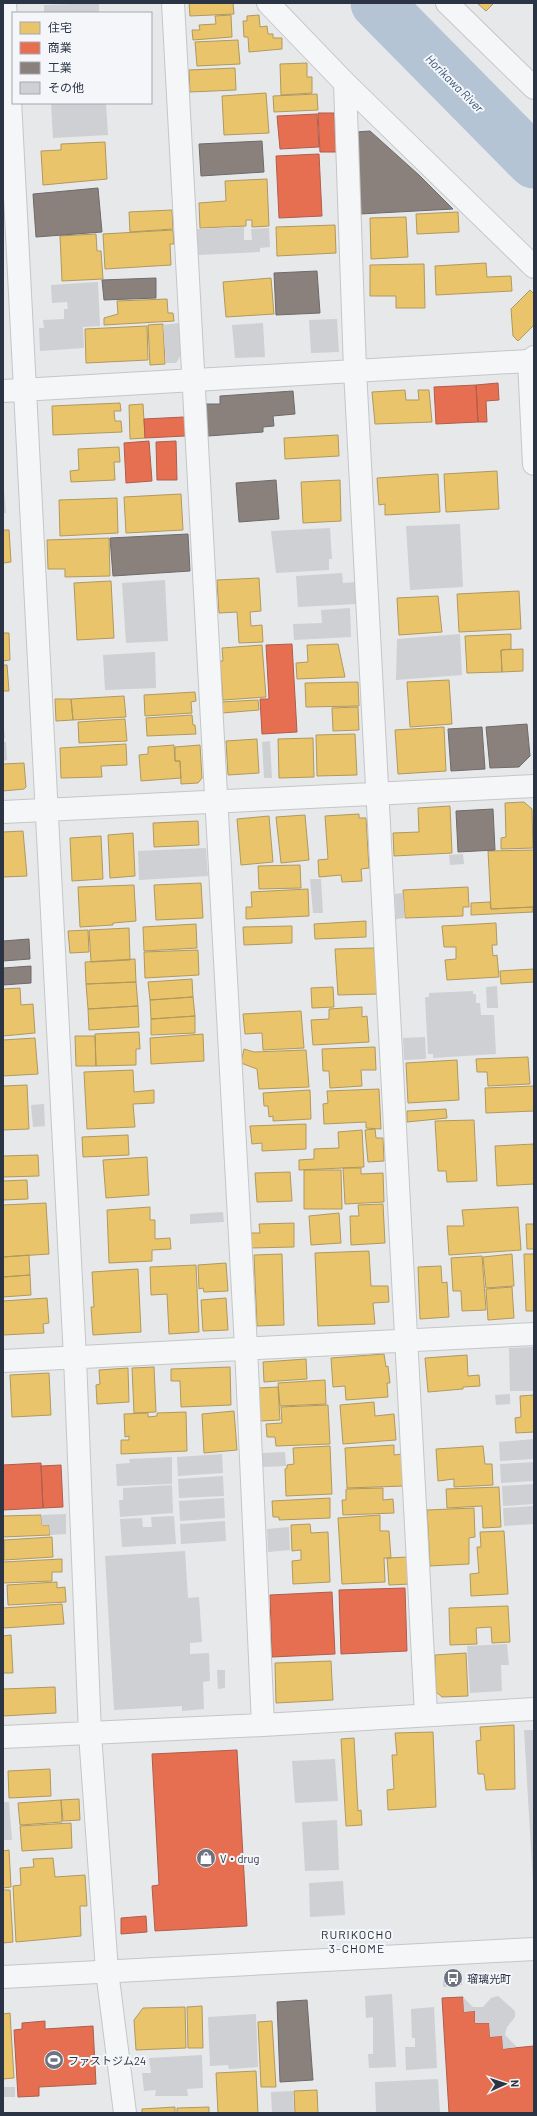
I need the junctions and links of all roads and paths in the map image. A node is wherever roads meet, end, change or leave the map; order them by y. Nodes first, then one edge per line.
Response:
1 (5, 3) edge
2 (173, 3) edge
3 (268, 3) edge
4 (447, 3) edge
5 (345, 83) junction
6 (534, 88) edge
7 (534, 267) edge
8 (532, 359) edge
9 (355, 370) junction
10 (193, 380) junction
11 (25, 390) junction
12 (3, 392) edge
13 (534, 464) edge
14 (534, 786) edge
15 (378, 793) junction
16 (216, 803) junction
17 (46, 810) junction
18 (3, 812) edge
19 (534, 1334) edge
20 (407, 1340) junction
21 (246, 1347) junction
22 (75, 1358) junction
23 (3, 1361) edge
24 (534, 1709) edge
25 (426, 1715) junction
26 (263, 1725) junction
27 (90, 1734) junction
28 (3, 1737) edge
29 (534, 1950) edge
30 (107, 1971) junction
31 (3, 1977) edge
32 (125, 2113) edge

1 - 11 street
2 - 10 street
3 - 5 street
4 - 6 street
5 - 7 street
5 - 9 street
8 - 9 street
8 - 13 street
9 - 10 street
9 - 15 street
10 - 11 street
10 - 16 street
11 - 12 street
11 - 17 street
14 - 15 street
15 - 16 street
15 - 20 street
16 - 17 street
16 - 21 street
17 - 18 street
17 - 22 street
19 - 20 street
20 - 21 street
20 - 25 street
21 - 22 street
21 - 26 street
22 - 23 street
22 - 27 street
24 - 25 street
25 - 26 street
26 - 27 street
27 - 28 street
27 - 30 street
29 - 30 street
30 - 31 street
30 - 32 street

